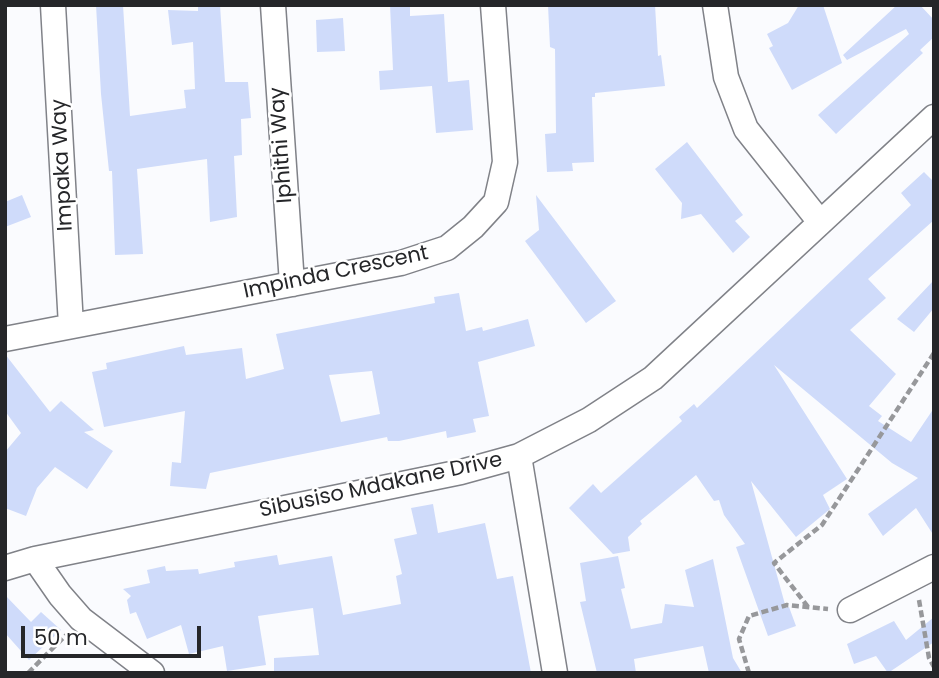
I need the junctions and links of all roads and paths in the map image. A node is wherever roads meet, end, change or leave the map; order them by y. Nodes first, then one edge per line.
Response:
1 (52, 5) edge
2 (273, 5) edge
3 (493, 5) edge
4 (716, 6) edge
5 (934, 117) edge
6 (820, 222) junction
7 (292, 284) junction
8 (71, 326) junction
9 (5, 339) edge
10 (934, 353) edge
11 (519, 456) junction
12 (36, 559) junction
13 (5, 568) edge
14 (925, 572) edge
15 (808, 607) junction
16 (850, 610) joint
17 (81, 619) junction
18 (934, 667) edge
19 (29, 673) edge
20 (152, 673) edge
21 (555, 673) edge
22 (749, 673) edge

1 - 8 street, Impaka Way
2 - 7 street, Iphithi Way
3 - 7 street, Impinda Crescent
4 - 6 street
5 - 6 street, Sibusiso Mdakane Drive
6 - 11 street, Sibusiso Mdakane Drive
7 - 8 street, Impinda Crescent
8 - 9 street, Impinda Crescent
10 - 15 path
11 - 12 street, Sibusiso Mdakane Drive
11 - 21 street
12 - 13 street, Sibusiso Mdakane Drive
12 - 17 street
14 - 16 street
14 - 18 path
15 - 16 path
15 - 22 path
17 - 19 path
17 - 20 street

